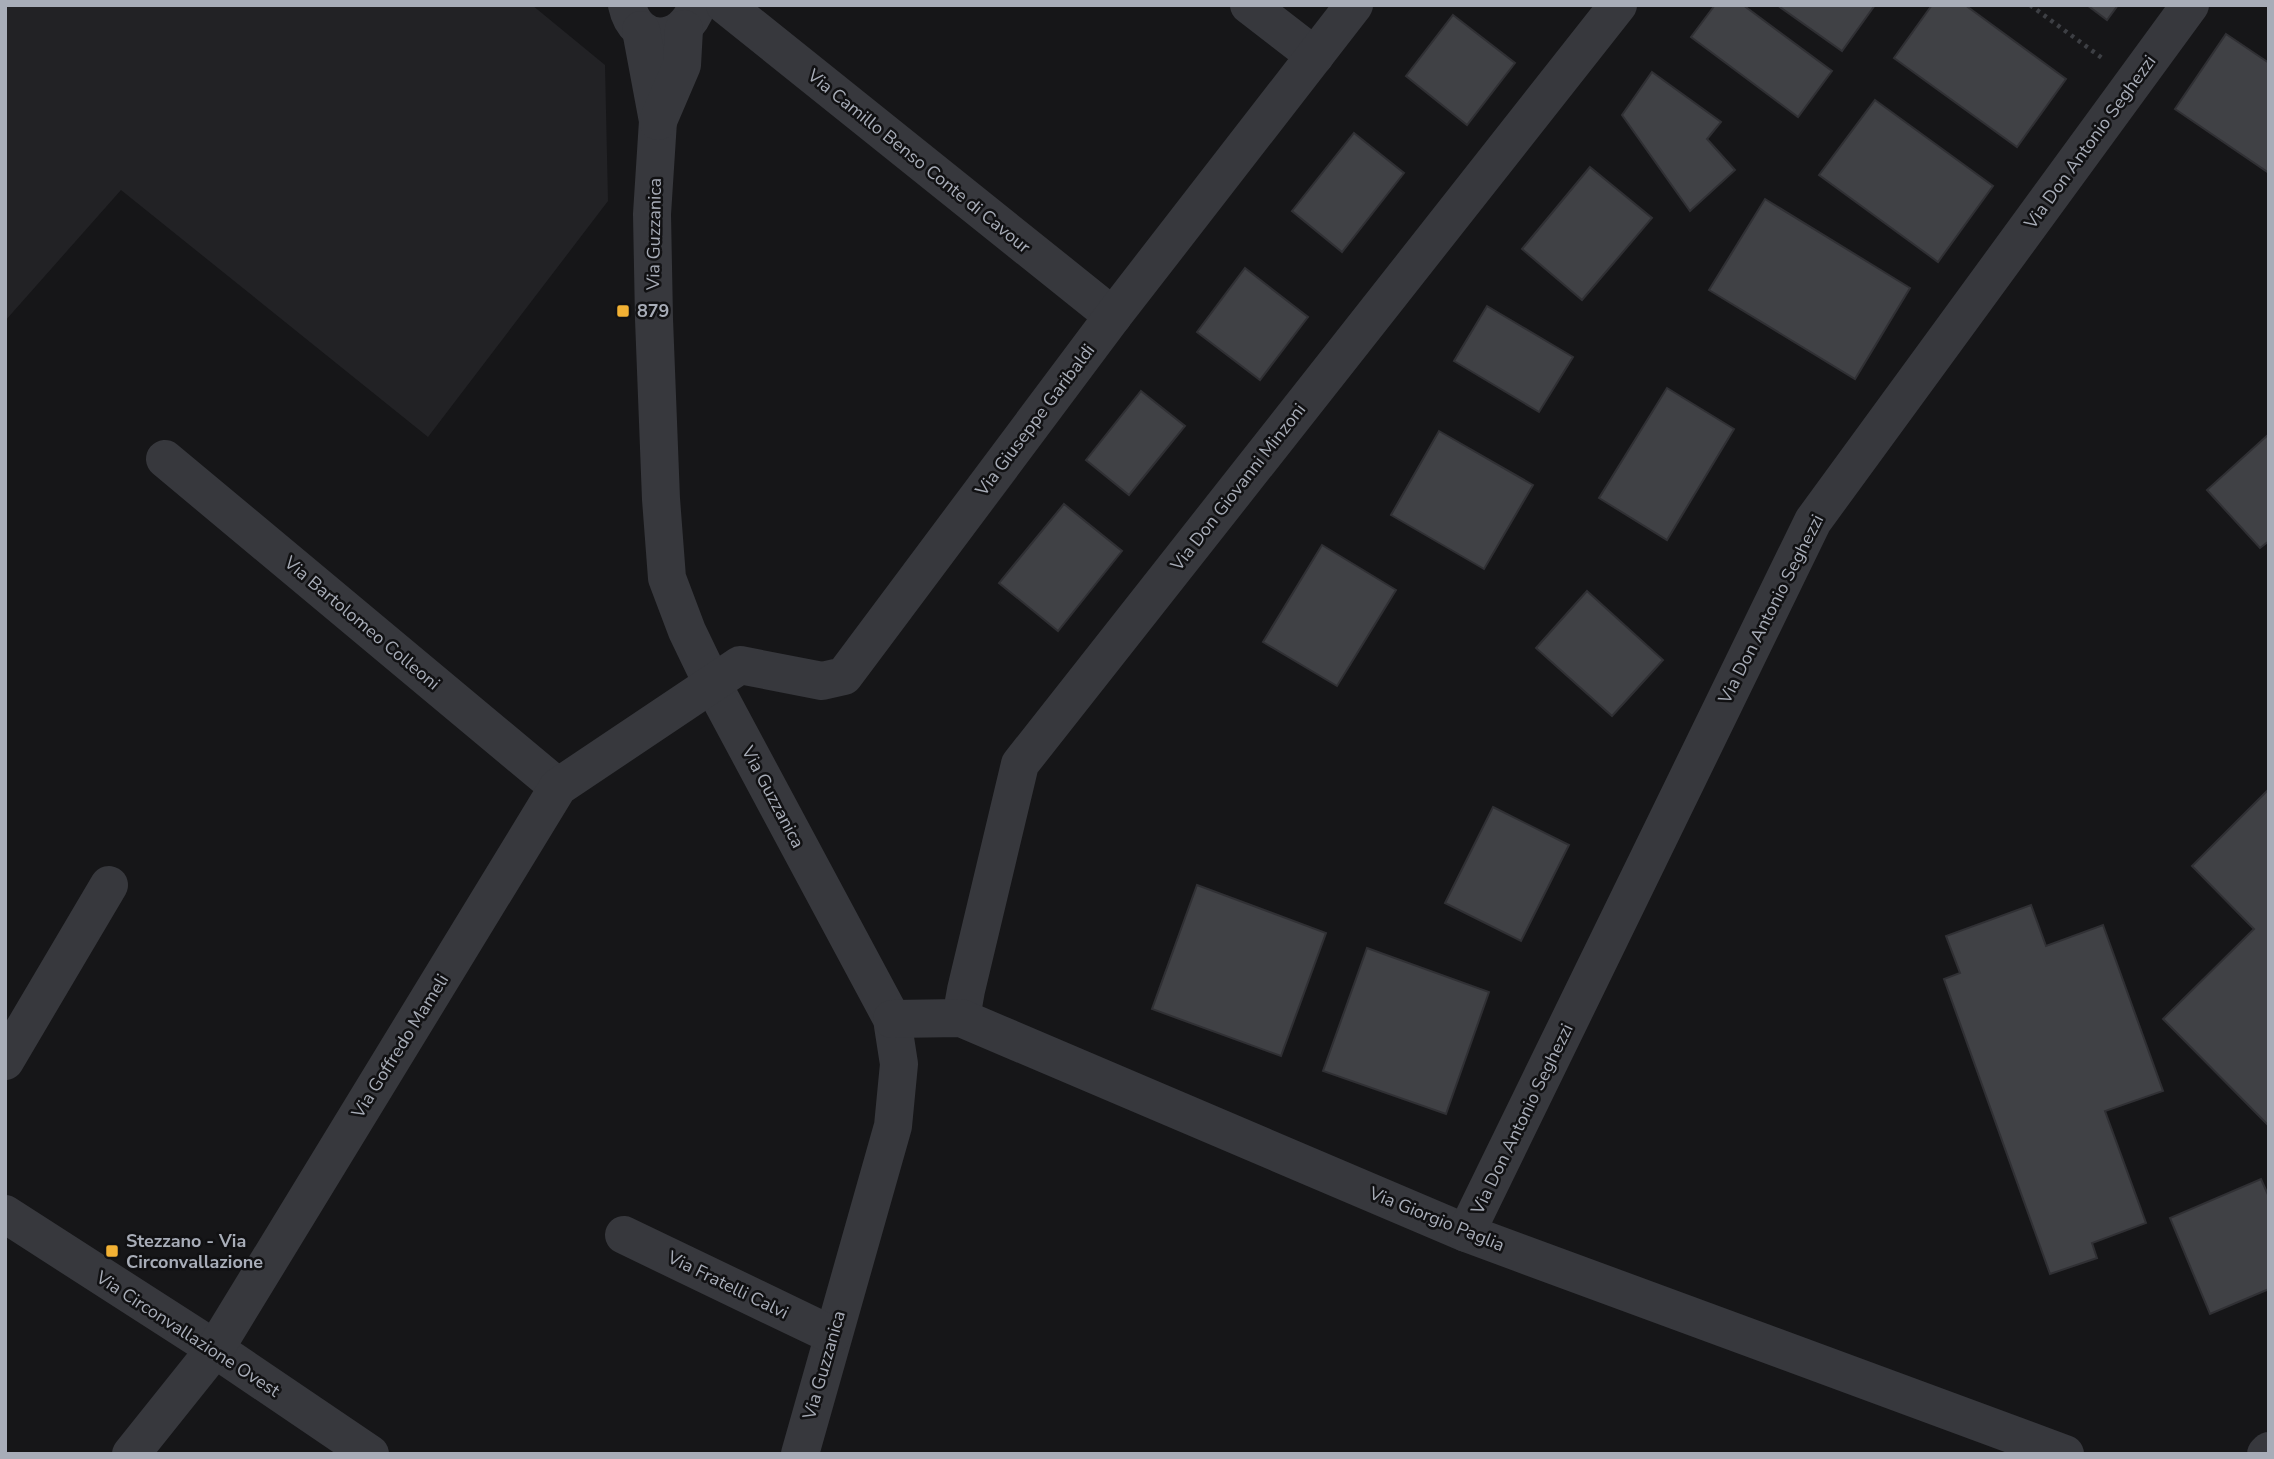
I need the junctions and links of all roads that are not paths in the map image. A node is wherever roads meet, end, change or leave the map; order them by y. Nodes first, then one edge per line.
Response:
1 (724, 5) edge
2 (1249, 5) edge
3 (1354, 5) edge
4 (1618, 5) edge
5 (2190, 5) edge
6 (691, 17) edge
7 (634, 18) edge
8 (1315, 56) junction
9 (658, 121) junction
10 (1112, 316) junction
11 (165, 459) dead end
12 (713, 685) junction
13 (558, 787) junction
14 (109, 885) dead end
15 (961, 1018) junction
16 (892, 1019) junction
17 (5, 1061) edge
18 (5, 1214) edge
19 (1466, 1233) junction
20 (624, 1235) dead end
21 (832, 1335) junction
22 (215, 1349) junction
23 (131, 1454) edge
24 (370, 1454) edge
25 (800, 1454) edge
26 (2065, 1454) edge

1 - 10 street, Via Camillo Benso Conte di Cavour
2 - 8 street
3 - 8 street, Via Giuseppe Garibaldi
4 - 15 street, Via Don Giovanni Minzoni
5 - 19 street, Via Don Antonio Seghezzi
6 - 7 street
6 - 9 street, Via Guzzanica
7 - 9 street, Via Guzzanica
8 - 10 street, Via Giuseppe Garibaldi
9 - 12 street, Via Guzzanica
10 - 12 street, Via Giuseppe Garibaldi
11 - 13 street, Via Bartolomeo Colleoni
12 - 13 street, Via Goffredo Mameli
12 - 16 street, Via Guzzanica
13 - 22 street, Via Goffredo Mameli
14 - 17 street
15 - 16 street, Via Giorgio Paglia
15 - 19 street, Via Giorgio Paglia
16 - 21 street, Via Guzzanica
18 - 22 street, Via Circonvallazione Ovest
19 - 26 street, Via Giorgio Paglia
20 - 21 street, Via Fratelli Calvi
21 - 25 street, Via Guzzanica
22 - 23 street, Via Goffredo Mameli
22 - 24 street, Via Circonvallazione Ovest

